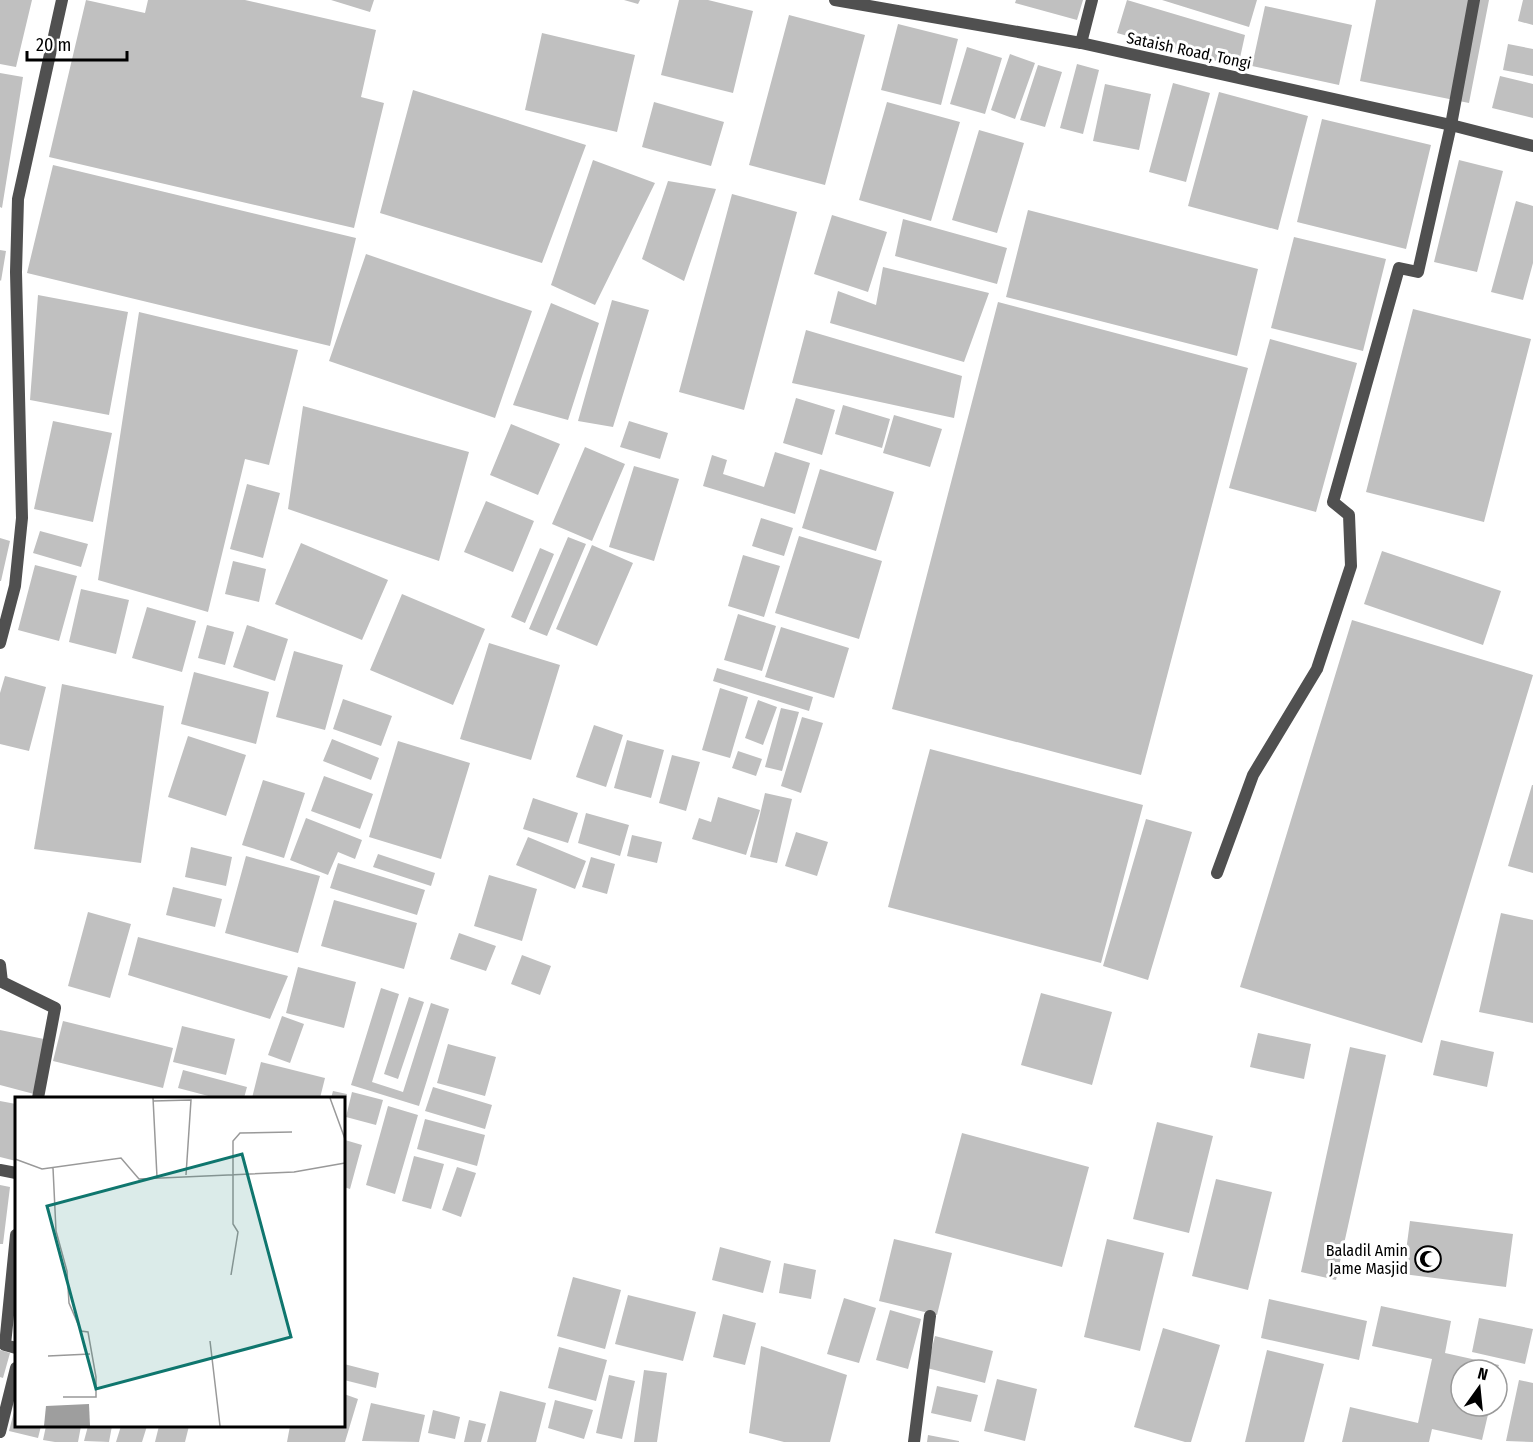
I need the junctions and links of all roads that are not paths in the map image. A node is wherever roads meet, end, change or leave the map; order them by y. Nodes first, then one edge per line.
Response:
1 (62, 0) edge
2 (835, 0) edge
3 (1092, 0) edge
4 (1474, 0) edge
5 (864, 3) edge
6 (1081, 44) junction
7 (1451, 125) junction
8 (1533, 146) edge
9 (0, 643) edge
10 (1217, 873) dead end
11 (0, 965) edge
12 (38, 1097) edge
13 (0, 1170) edge
14 (15, 1173) edge
15 (15, 1245) edge
16 (930, 1316) dead end
17 (15, 1348) edge
18 (15, 1372) edge
19 (0, 1432) edge
20 (914, 1442) edge

1 - 9 street
2 - 5 street, Sataish Road, Tongi
3 - 6 street
4 - 7 street
5 - 6 street, Sataish Road, Tongi
6 - 7 street, Sataish Road, Tongi
7 - 8 street, Sataish Road, Tongi
7 - 10 street
11 - 12 street
13 - 14 street
15 - 17 street
16 - 20 street
18 - 19 street

